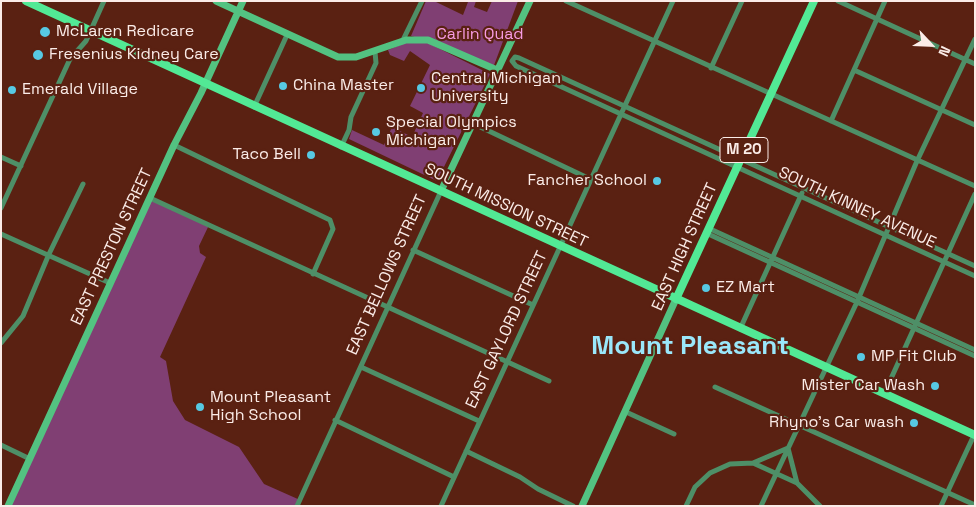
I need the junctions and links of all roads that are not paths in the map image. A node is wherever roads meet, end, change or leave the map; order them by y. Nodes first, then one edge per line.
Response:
1 (26, 1) edge
2 (104, 1) edge
3 (216, 1) edge
4 (243, 1) edge
5 (422, 1) edge
6 (530, 1) edge
7 (566, 1) edge
8 (673, 1) edge
9 (742, 1) edge
10 (814, 1) edge
11 (838, 1) edge
12 (885, 1) edge
13 (238, 12) junction
14 (877, 19) junction
15 (91, 31) junction
16 (287, 35) junction
17 (975, 39) edge
18 (655, 41) junction
19 (402, 42) junction
20 (375, 52) junction
21 (965, 59) junction
22 (975, 64) edge
23 (711, 68) junction
24 (497, 70) junction
25 (854, 70) junction
26 (205, 84) junction
27 (770, 94) junction
28 (624, 106) junction
29 (254, 107) junction
30 (942, 110) junction
31 (620, 114) junction
32 (831, 121) junction
33 (472, 123) junction
34 (975, 125) edge
35 (174, 145) junction
36 (341, 147) junction
37 (1, 157) edge
38 (918, 161) junction
39 (738, 163) junction
40 (21, 166) junction
41 (590, 179) junction
42 (83, 184) dead end
43 (975, 186) edge
44 (804, 188) junction
45 (441, 191) junction
46 (975, 194) edge
47 (801, 196) junction
48 (150, 198) junction
49 (1, 208) edge
50 (889, 228) junction
51 (707, 231) junction
52 (1, 234) edge
53 (886, 235) junction
54 (560, 246) junction
55 (413, 250) junction
56 (49, 254) junction
57 (948, 254) junction
58 (772, 260) junction
59 (944, 262) junction
60 (975, 266) edge
61 (313, 274) junction
62 (975, 276) edge
63 (110, 283) junction
64 (676, 299) junction
65 (858, 300) junction
66 (532, 305) junction
67 (387, 307) junction
68 (916, 326) junction
69 (740, 329) junction
70 (1, 343) edge
71 (975, 350) edge
72 (975, 356) edge
73 (507, 362) junction
74 (361, 367) junction
75 (826, 368) junction
76 (549, 381) dead end
77 (715, 387) dead end
78 (884, 394) junction
79 (626, 412) junction
80 (335, 420) junction
81 (479, 421) junction
82 (799, 425) junction
83 (674, 434) dead end
84 (974, 434) edge
85 (1, 445) edge
86 (788, 448) junction
87 (466, 452) junction
88 (30, 459) junction
89 (753, 463) junction
90 (776, 473) junction
91 (454, 477) junction
92 (797, 482) junction
93 (946, 493) junction
94 (975, 505) edge
95 (8, 506) edge
96 (297, 506) edge
97 (440, 506) edge
98 (573, 506) edge
99 (582, 506) edge
100 (686, 506) edge
101 (761, 506) edge
102 (820, 506) edge
103 (941, 506) edge

1 - 15 main road, SOUTH MISSION STREET
2 - 15 street
3 - 13 street
4 - 13 street, EAST PRESTON STREET
5 - 19 street
6 - 24 street, EAST BELLOWS STREET
7 - 18 street
8 - 18 street, EAST GAYLORD STREET
9 - 23 street
10 - 27 main road, EAST HIGH STREET / M 20
11 - 14 street
12 - 14 street
13 - 16 street
13 - 26 street, EAST PRESTON STREET
14 - 21 street
14 - 25 street
15 - 26 main road, SOUTH MISSION STREET
15 - 40 street
16 - 20 street
16 - 29 street
17 - 21 street
18 - 23 street
18 - 28 street, EAST GAYLORD STREET
19 - 20 street
19 - 24 street
20 - 36 street
21 - 22 street
21 - 30 street
23 - 27 street
24 - 33 street, EAST BELLOWS STREET
25 - 30 street
25 - 32 street
26 - 29 main road, SOUTH MISSION STREET
26 - 35 street, EAST PRESTON STREET
27 - 32 street
27 - 39 main road, EAST HIGH STREET / M 20
28 - 31 street, EAST GAYLORD STREET
28 - 31 street, SOUTH KINNEY AVENUE
28 - 39 street, SOUTH KINNEY AVENUE
29 - 36 main road, SOUTH MISSION STREET
30 - 34 street
30 - 38 street
31 - 39 street, SOUTH KINNEY AVENUE
31 - 41 street, EAST GAYLORD STREET
32 - 38 street
33 - 41 street
33 - 45 street, EAST BELLOWS STREET
35 - 48 street, EAST PRESTON STREET
35 - 61 street
36 - 45 main road, SOUTH MISSION STREET
37 - 40 street
38 - 43 street
38 - 50 street
39 - 44 street, SOUTH KINNEY AVENUE
39 - 47 street, SOUTH KINNEY AVENUE
39 - 51 main road, EAST HIGH STREET / M 20
40 - 49 street
41 - 54 street, EAST GAYLORD STREET
42 - 56 street
44 - 47 street
44 - 50 street, SOUTH KINNEY AVENUE
45 - 54 main road, SOUTH MISSION STREET
45 - 55 street, EAST BELLOWS STREET
46 - 57 street
47 - 53 street, SOUTH KINNEY AVENUE
47 - 58 street
48 - 61 street
48 - 63 street, EAST PRESTON STREET
50 - 53 street
50 - 57 street, SOUTH KINNEY AVENUE
51 - 58 street
51 - 64 main road, EAST HIGH STREET / M 20
52 - 56 street
53 - 59 street, SOUTH KINNEY AVENUE
53 - 65 street
54 - 64 main road, SOUTH MISSION STREET
54 - 66 street, EAST GAYLORD STREET
55 - 66 street
55 - 67 street, EAST BELLOWS STREET
56 - 63 street
56 - 70 street
57 - 59 street
57 - 60 street, SOUTH KINNEY AVENUE
58 - 65 street
58 - 69 street
59 - 62 street, SOUTH KINNEY AVENUE
59 - 68 street
61 - 67 street
63 - 88 street, EAST PRESTON STREET
64 - 69 main road, SOUTH MISSION STREET
64 - 79 street, EAST HIGH STREET
65 - 68 street
65 - 75 street
66 - 73 street, EAST GAYLORD STREET
67 - 73 street
67 - 74 street, EAST BELLOWS STREET
68 - 71 street
68 - 72 street
68 - 78 street
69 - 75 main road, SOUTH MISSION STREET
73 - 76 street
73 - 81 street, EAST GAYLORD STREET
74 - 80 street, EAST BELLOWS STREET
74 - 81 street
75 - 78 main road, SOUTH MISSION STREET
75 - 82 street
77 - 82 street
78 - 84 main road, SOUTH MISSION STREET
79 - 83 street
79 - 99 street, EAST HIGH STREET
80 - 91 street
80 - 96 street, EAST BELLOWS STREET
81 - 87 street, EAST GAYLORD STREET
82 - 86 street
82 - 93 street
84 - 93 street
85 - 88 street
86 - 89 street
86 - 90 street
86 - 92 street
87 - 91 street, EAST GAYLORD STREET
87 - 98 street
88 - 95 street, EAST PRESTON STREET
89 - 90 street
89 - 100 street
90 - 92 street
90 - 101 street
91 - 97 street, EAST GAYLORD STREET
92 - 102 street
93 - 94 street
93 - 103 street

